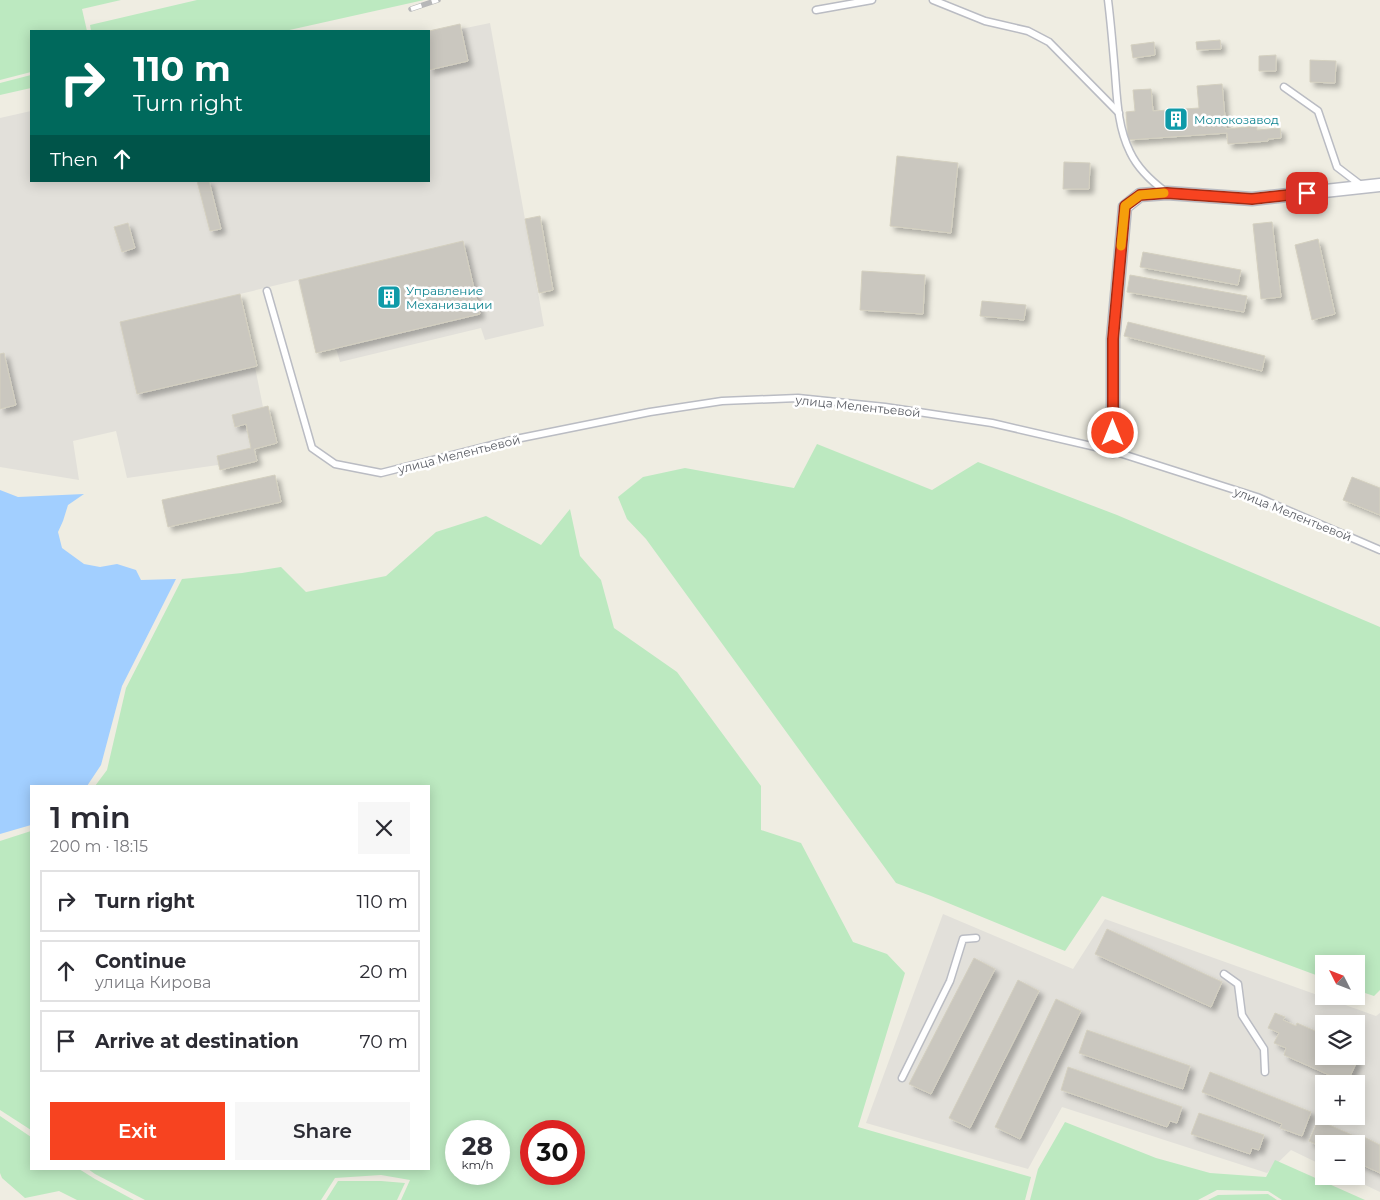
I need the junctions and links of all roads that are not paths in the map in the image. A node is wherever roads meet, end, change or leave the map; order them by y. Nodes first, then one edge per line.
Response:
1 (872, 0) edge
2 (933, 0) edge
3 (1108, 0) edge
4 (816, 10) dead end
5 (1284, 87) dead end
6 (1118, 113) junction
7 (1380, 184) edge
8 (1363, 186) junction
9 (1167, 193) junction
10 (267, 291) dead end
11 (1114, 451) junction
12 (1380, 550) edge
13 (976, 938) dead end
14 (1224, 974) dead end
15 (1265, 1072) dead end
16 (902, 1078) dead end

1 - 4 lane
2 - 6 lane
3 - 6 lane
5 - 8 lane
6 - 9 lane
7 - 8 street
8 - 9 street
9 - 11 street
10 - 11 lane, улица Мелентьевой
11 - 12 lane, улица Мелентьевой
13 - 16 lane
14 - 15 lane

